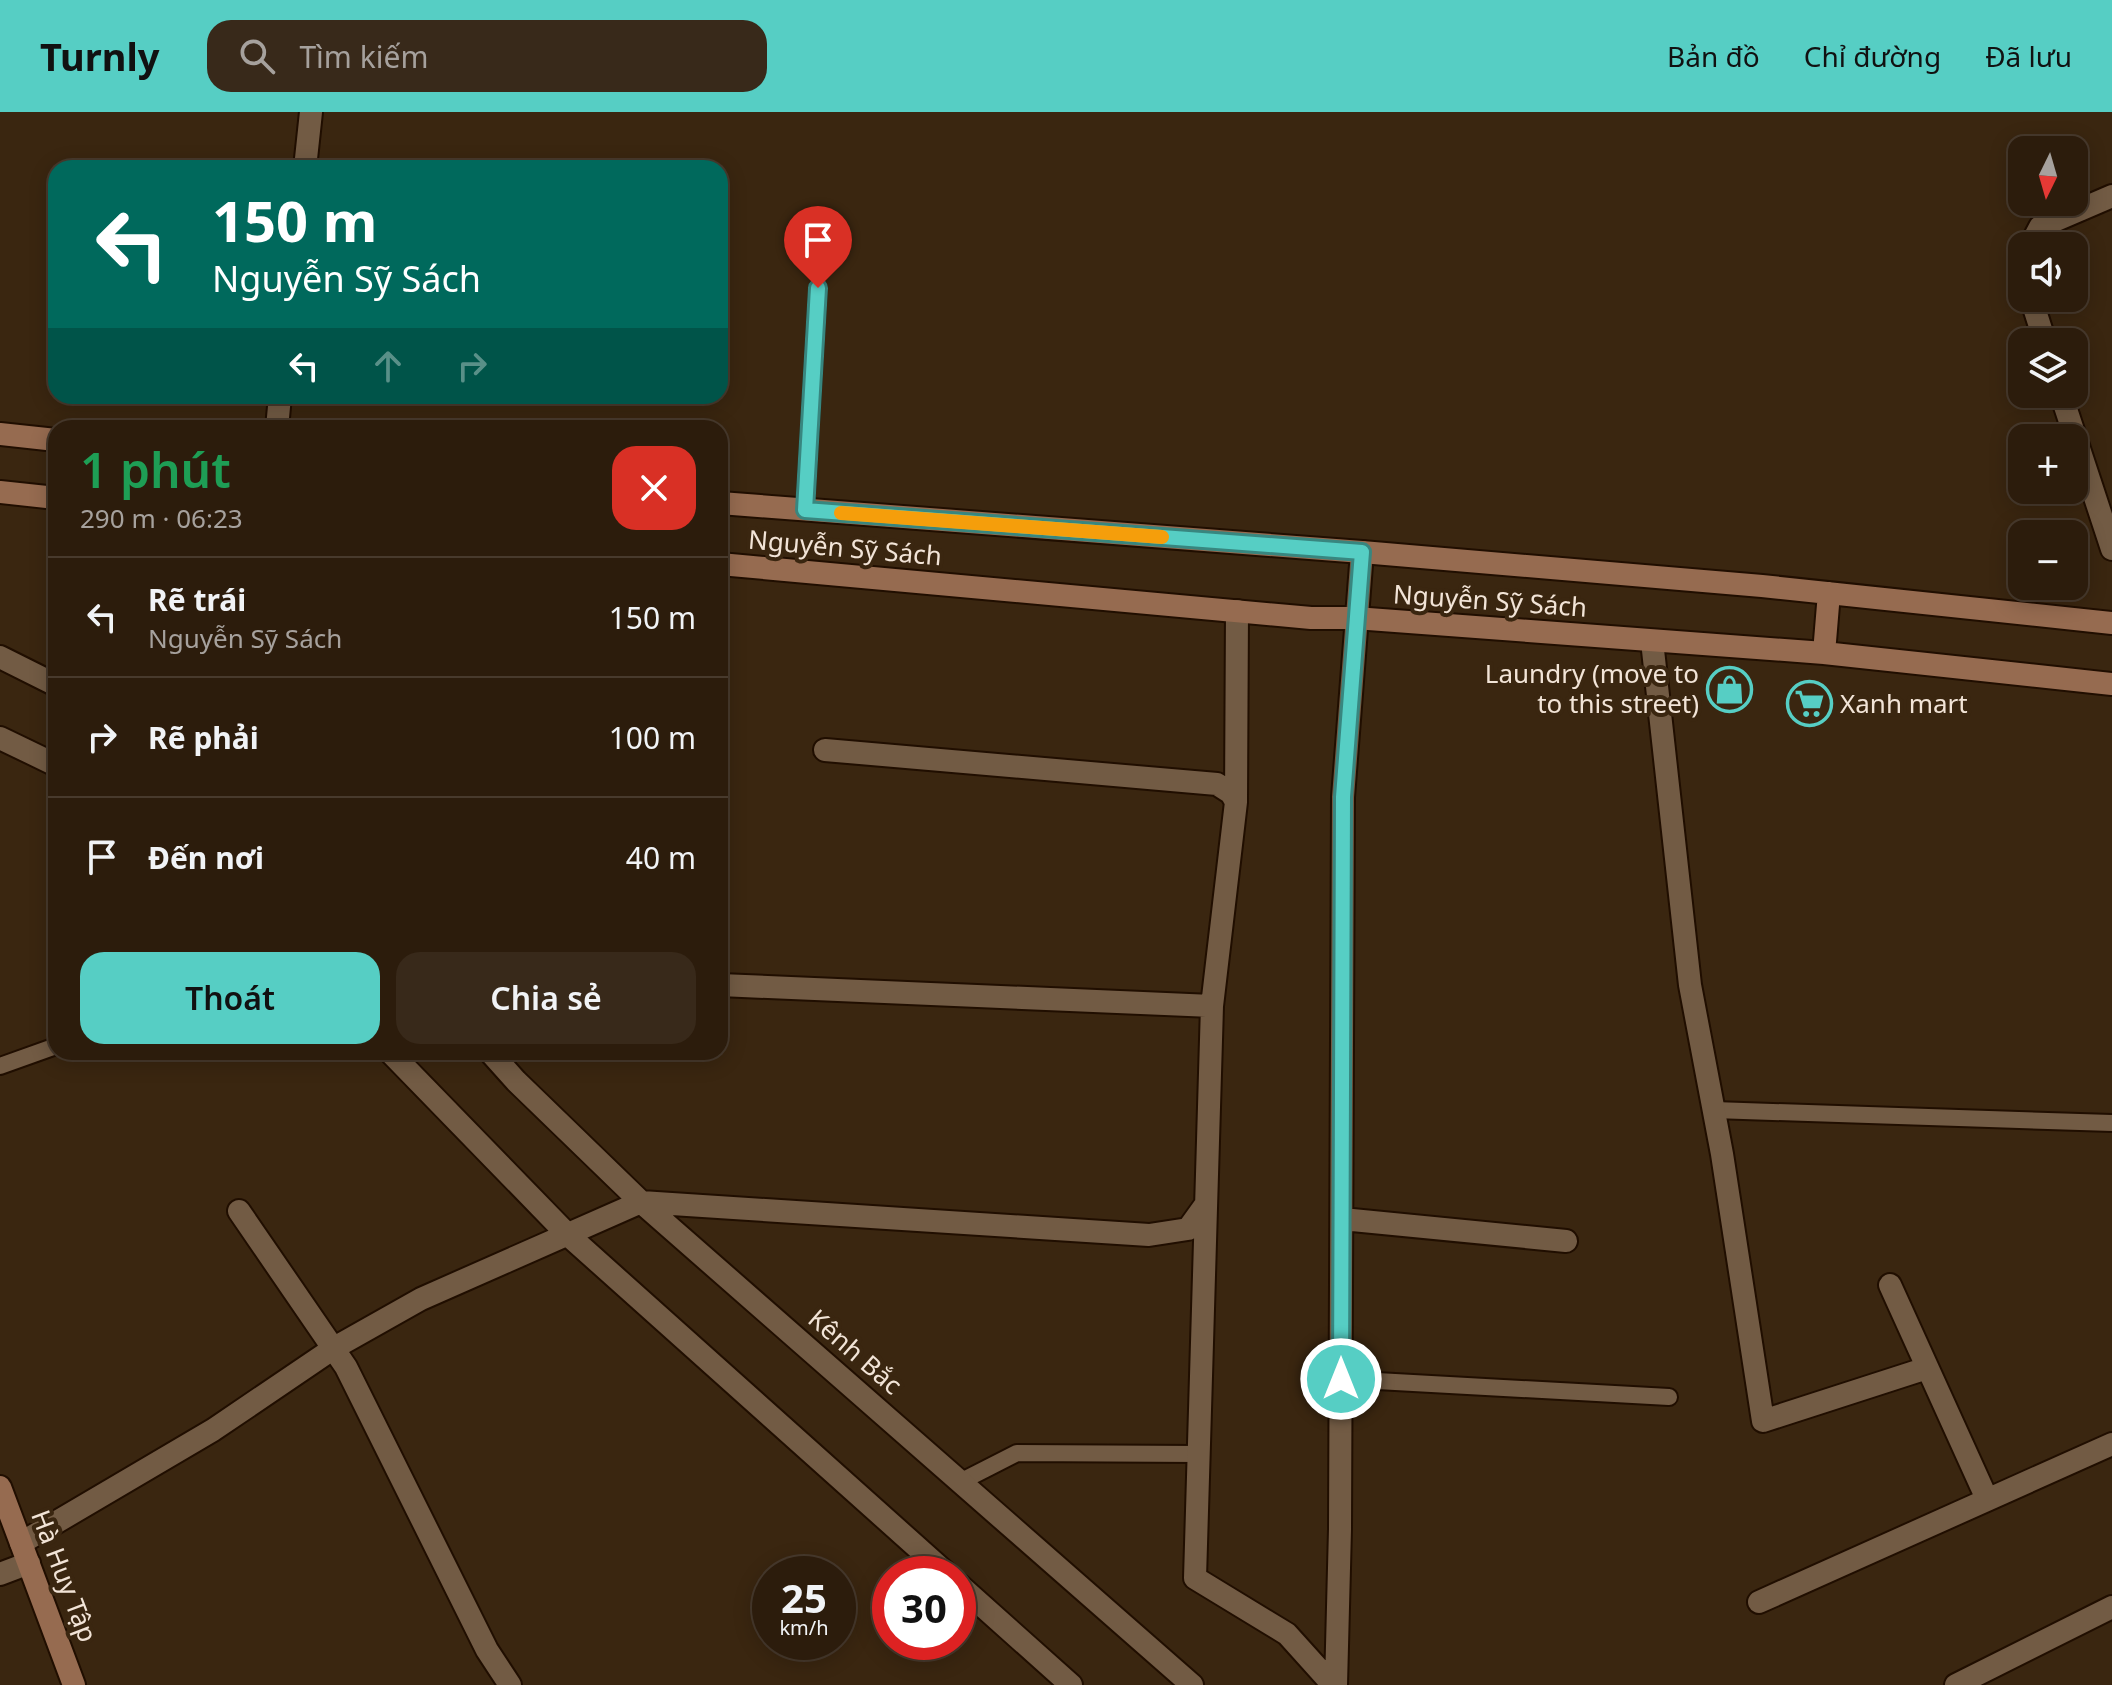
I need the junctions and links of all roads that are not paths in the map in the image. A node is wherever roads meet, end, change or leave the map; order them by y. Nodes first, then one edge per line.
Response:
1 (311, 112) edge
2 (306, 160) edge
3 (2112, 196) edge
4 (2037, 232) edge
5 (818, 288) dead end
6 (2066, 408) edge
7 (0, 434) edge
8 (48, 439) edge
9 (0, 492) edge
10 (48, 497) edge
11 (728, 504) edge
12 (805, 510) junction
13 (2112, 549) edge
14 (1362, 552) junction
15 (728, 565) edge
16 (1829, 593) junction
17 (1237, 611) junction
18 (1355, 618) junction
19 (2112, 623) edge
20 (1652, 641) junction
21 (1824, 653) junction
22 (0, 657) edge
23 (48, 681) edge
24 (2112, 684) edge
25 (0, 738) edge
26 (825, 750) dead end
27 (48, 761) edge
28 (1236, 802) junction
29 (728, 985) edge
30 (1212, 1006) junction
31 (48, 1049) edge
32 (398, 1060) edge
33 (497, 1060) edge
34 (0, 1066) edge
35 (1714, 1110) junction
36 (2112, 1123) edge
37 (641, 1202) junction
38 (1206, 1204) junction
39 (239, 1211) dead end
40 (1342, 1219) junction
41 (567, 1234) junction
42 (1566, 1241) dead end
43 (1890, 1285) dead end
44 (334, 1348) junction
45 (1927, 1368) junction
46 (1341, 1379) junction
47 (1669, 1397) dead end
48 (2112, 1444) edge
49 (1199, 1454) junction
50 (960, 1482) junction
51 (0, 1487) edge
52 (1987, 1499) junction
53 (25, 1553) junction
54 (927, 1556) edge
55 (0, 1574) edge
56 (976, 1600) edge
57 (1759, 1602) dead end
58 (2112, 1607) edge
59 (74, 1685) edge
60 (510, 1685) edge
61 (1071, 1685) edge
62 (1192, 1685) edge
63 (1335, 1685) edge
64 (1956, 1685) edge

1 - 2 street
3 - 4 street
5 - 12 lane
6 - 13 street
7 - 8 main road
9 - 10 main road
11 - 12 main road, Nguyễn Sỹ Sách
12 - 14 main road, Nguyễn Sỹ Sách
14 - 16 main road, Nguyễn Sỹ Sách
14 - 18 street
15 - 17 main road, Nguyễn Sỹ Sách
16 - 19 main road, Nguyễn Sỹ Sách
16 - 21 main road
17 - 18 main road, Nguyễn Sỹ Sách
17 - 28 street
18 - 20 main road, Nguyễn Sỹ Sách
18 - 40 street
20 - 21 main road, Nguyễn Sỹ Sách
20 - 35 street
21 - 24 main road, Nguyễn Sỹ Sách
22 - 23 street
25 - 27 street
26 - 28 street
28 - 30 street
29 - 30 street
30 - 38 street
31 - 34 lane
32 - 41 street
33 - 37 street, Kênh Bắc
35 - 36 lane
35 - 45 street
37 - 38 street
37 - 41 street
37 - 50 street, Kênh Bắc
38 - 49 street
39 - 44 street
40 - 42 street
40 - 46 street
41 - 44 street
41 - 54 street
43 - 45 street
44 - 53 street
44 - 60 street
45 - 52 street
46 - 47 lane
46 - 63 street
48 - 52 street
49 - 50 lane
49 - 63 street
50 - 62 street, Kênh Bắc
51 - 53 main road, Hà Huy Tập
52 - 57 street
53 - 55 street
53 - 59 main road, Hà Huy Tập
56 - 61 street
58 - 64 street

